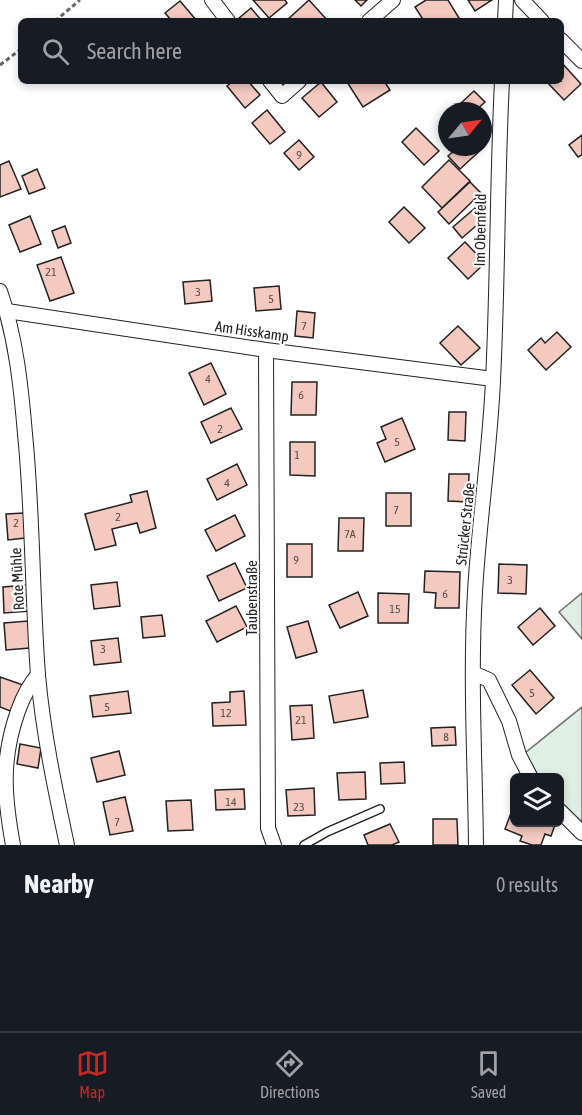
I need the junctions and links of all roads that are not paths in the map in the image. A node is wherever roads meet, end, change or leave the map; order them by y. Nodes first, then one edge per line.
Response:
1 (212, 0) edge
2 (393, 0) edge
3 (506, 0) edge
4 (522, 0) edge
5 (226, 18) edge
6 (372, 18) edge
7 (505, 18) edge
8 (539, 18) edge
9 (564, 43) edge
10 (582, 61) edge
11 (272, 84) edge
12 (296, 84) edge
13 (502, 84) edge
14 (0, 291) edge
15 (7, 311) junction
16 (266, 350) junction
17 (493, 379) junction
18 (473, 673) junction
19 (38, 675) junction
20 (529, 773) edge
21 (380, 809) dead end
22 (564, 815) edge
23 (582, 832) edge
24 (13, 845) edge
25 (67, 845) edge
26 (274, 845) edge
27 (304, 845) edge
28 (476, 845) edge

1 - 5 street
2 - 6 street
3 - 7 street
4 - 8 street
9 - 10 street
11 - 12 street
13 - 17 street, Im Obernfeld
14 - 15 street, Rote Mühle
15 - 16 street, Am Hisskamp
15 - 19 street, Rote Mühle
16 - 17 street, Am Hisskamp
16 - 26 street, Taubenstraße
17 - 18 street, Strücker Straße
18 - 20 street
18 - 28 street, Strücker Straße
19 - 24 street
19 - 25 street, Rote Mühle
21 - 27 lane
22 - 23 street

